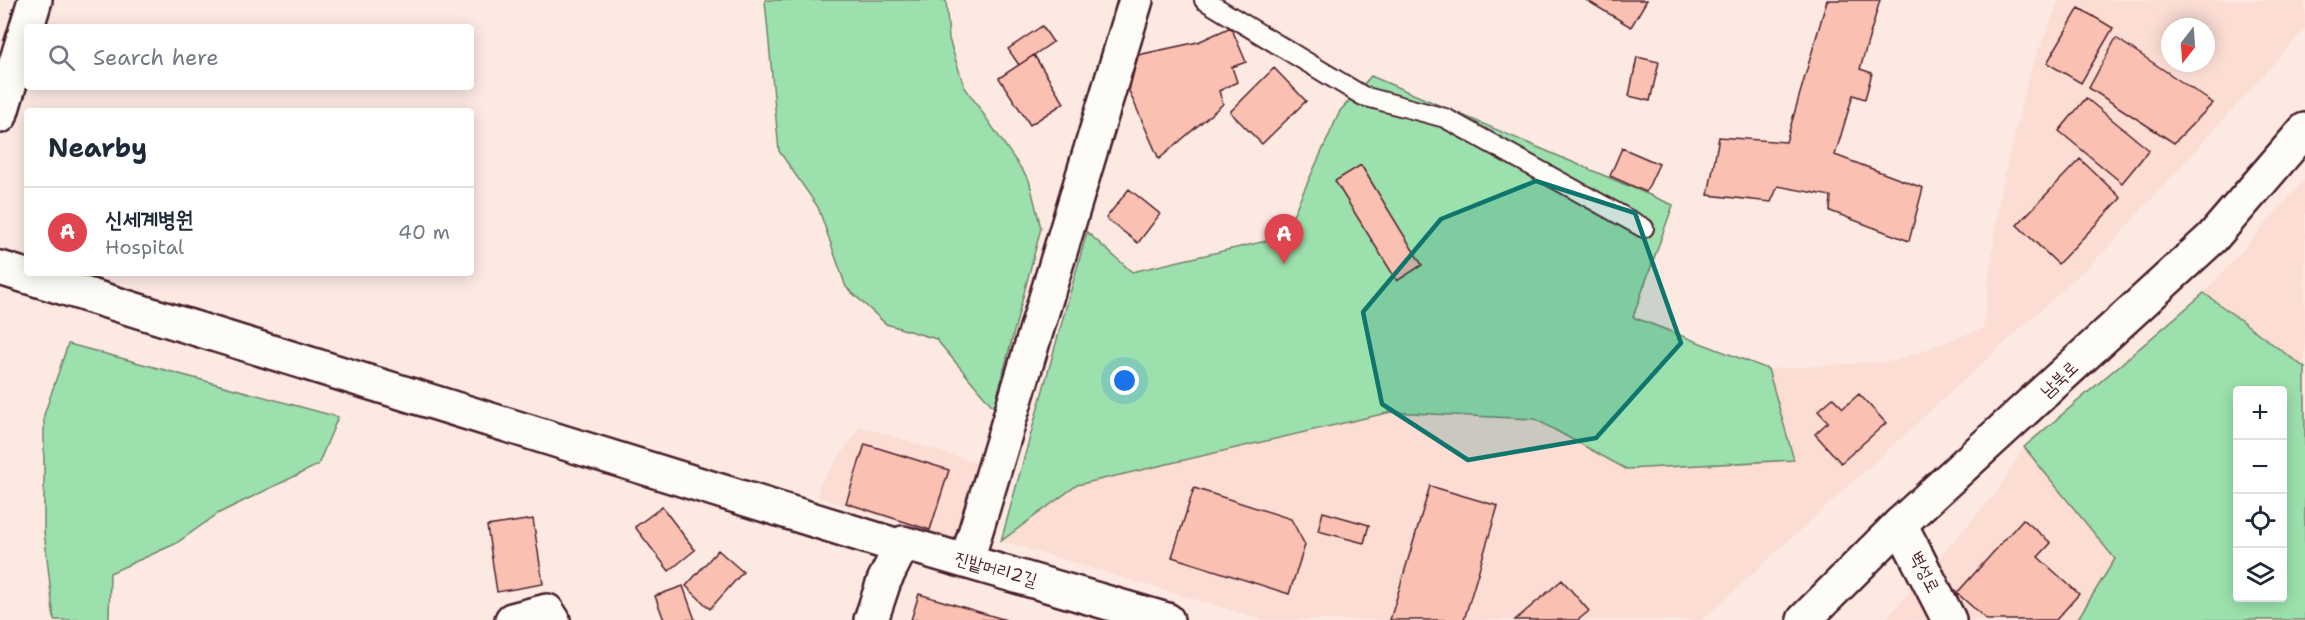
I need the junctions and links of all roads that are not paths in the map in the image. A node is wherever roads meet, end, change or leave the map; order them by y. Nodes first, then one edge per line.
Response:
1 (34, 0) edge
2 (1136, 0) edge
3 (1204, 0) edge
4 (27, 24) edge
5 (24, 34) edge
6 (0, 116) edge
7 (2305, 130) edge
8 (1644, 228) dead end
9 (0, 268) edge
10 (24, 275) edge
11 (26, 276) edge
12 (1900, 524) junction
13 (901, 547) junction
14 (967, 560) junction
15 (512, 620) edge
16 (553, 620) edge
17 (872, 620) edge
18 (1167, 620) edge
19 (1804, 620) edge
20 (1949, 620) edge

1 - 4 street
2 - 14 street
3 - 8 lane
5 - 6 street
7 - 12 street, 남북로
9 - 10 street, 진밭머리2길
11 - 13 street, 진밭머리2길
12 - 19 street, 남북로
12 - 20 street, 벽성로
13 - 14 street, 진밭머리2길
13 - 17 street
14 - 18 street, 진밭머리2길
15 - 16 street

